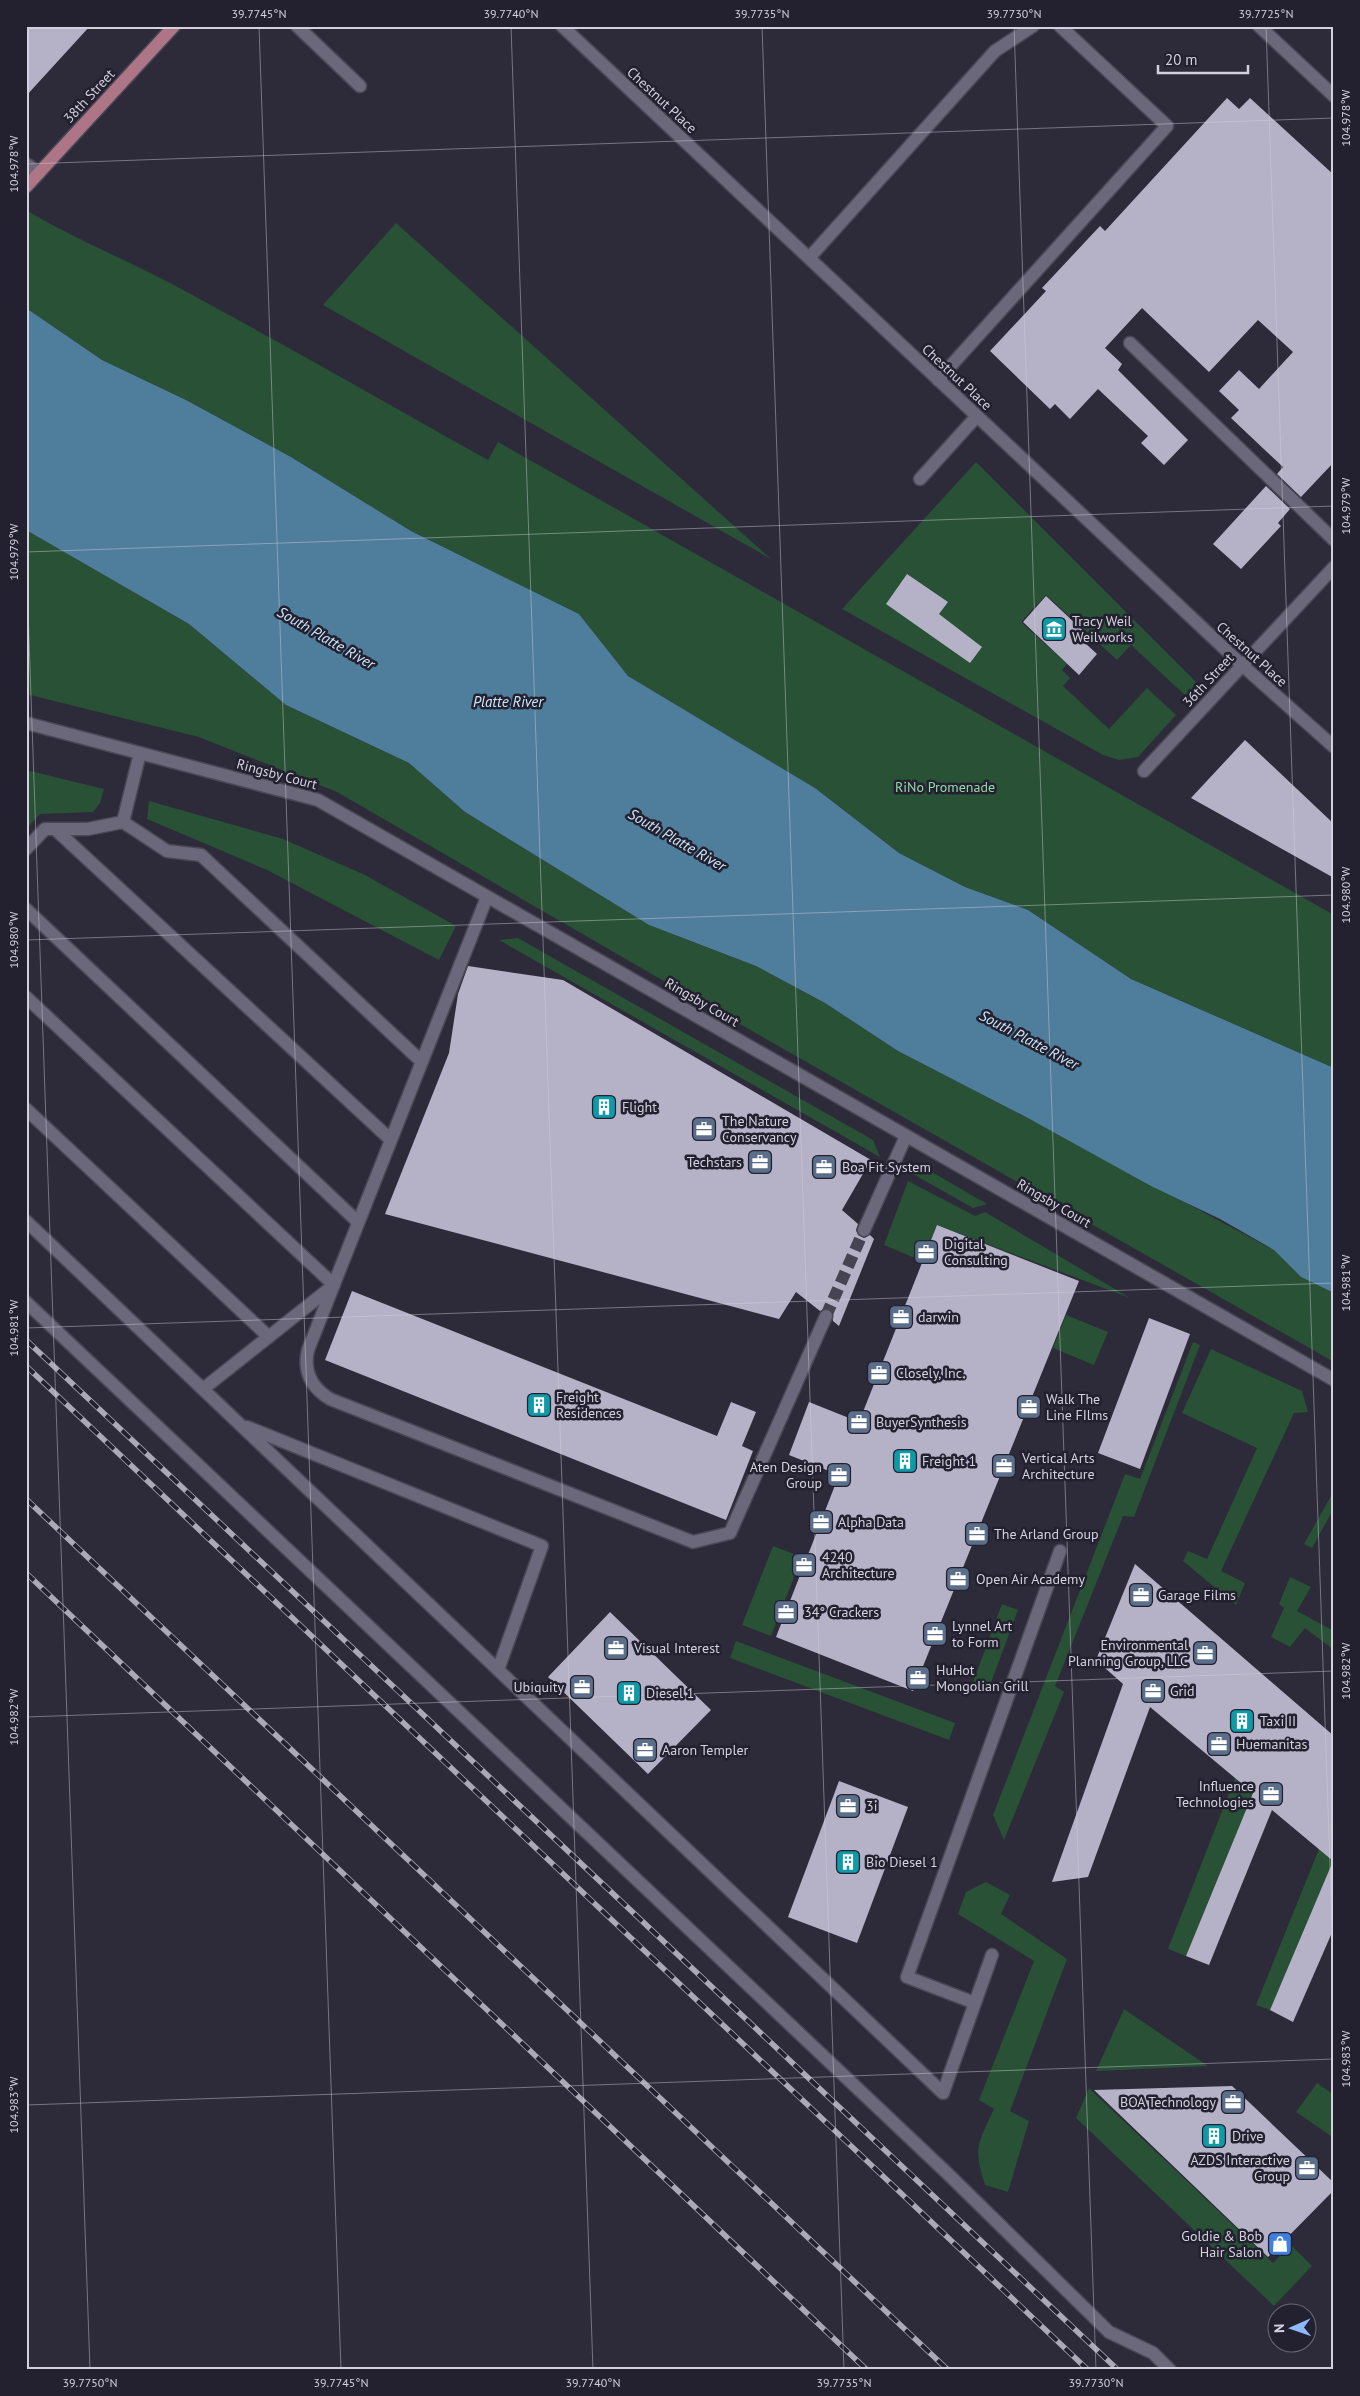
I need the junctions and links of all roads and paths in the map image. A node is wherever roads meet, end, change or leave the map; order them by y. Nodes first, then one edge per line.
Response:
1 (174, 26) edge
2 (297, 26) edge
3 (1033, 26) edge
4 (1060, 26) edge
5 (1258, 26) edge
6 (563, 27) edge
7 (360, 86) dead end
8 (1334, 96) edge
9 (26, 164) edge
10 (39, 173) junction
11 (26, 187) edge
12 (809, 258) junction
13 (1130, 343) dead end
14 (938, 380) junction
15 (977, 416) junction
16 (920, 479) dead end
17 (1334, 540) edge
18 (1334, 567) edge
19 (1242, 665) junction
20 (26, 723) edge
21 (1334, 747) edge
22 (140, 753) junction
23 (1144, 771) dead end
24 (123, 822) junction
25 (56, 829) junction
26 (26, 849) edge
27 (487, 897) junction
28 (26, 909) edge
29 (26, 997) edge
30 (422, 1062) junction
31 (26, 1109) edge
32 (906, 1136) junction
33 (391, 1140) junction
34 (26, 1221) edge
35 (358, 1222) junction
36 (864, 1230) tunnel mouth
37 (334, 1285) junction
38 (26, 1302) edge
39 (826, 1316) tunnel mouth
40 (269, 1337) junction
41 (1334, 1380) edge
42 (203, 1390) junction
43 (239, 1424) junction
44 (1060, 1550) dead end
45 (498, 1670) junction
46 (992, 1955) dead end
47 (975, 2003) junction
48 (1170, 2370) edge

1 - 10 main road, 38th Street
2 - 7 street
3 - 12 street
4 - 14 street
5 - 8 street
6 - 12 street, Chestnut Place
9 - 10 street
10 - 11 main road, 38th Street
12 - 14 street, Chestnut Place
13 - 17 street
14 - 15 street, Chestnut Place
15 - 16 street
15 - 19 street, Chestnut Place
18 - 19 street, 36th Street
19 - 21 street, Chestnut Place
19 - 23 street, 36th Street
20 - 22 street, Ringsby Court
22 - 24 street
22 - 27 street, Ringsby Court
24 - 25 street
24 - 30 street
25 - 26 street
25 - 33 street
27 - 30 street
27 - 32 street, Ringsby Court
28 - 35 street
29 - 37 street
30 - 33 street
31 - 40 street
32 - 36 street
32 - 41 street, Ringsby Court
33 - 35 street
34 - 42 street
35 - 37 street
37 - 39 street
37 - 40 street
38 - 48 street
40 - 42 street
42 - 43 street
43 - 45 street
43 - 45 street
44 - 47 street
45 - 47 street
46 - 47 street

